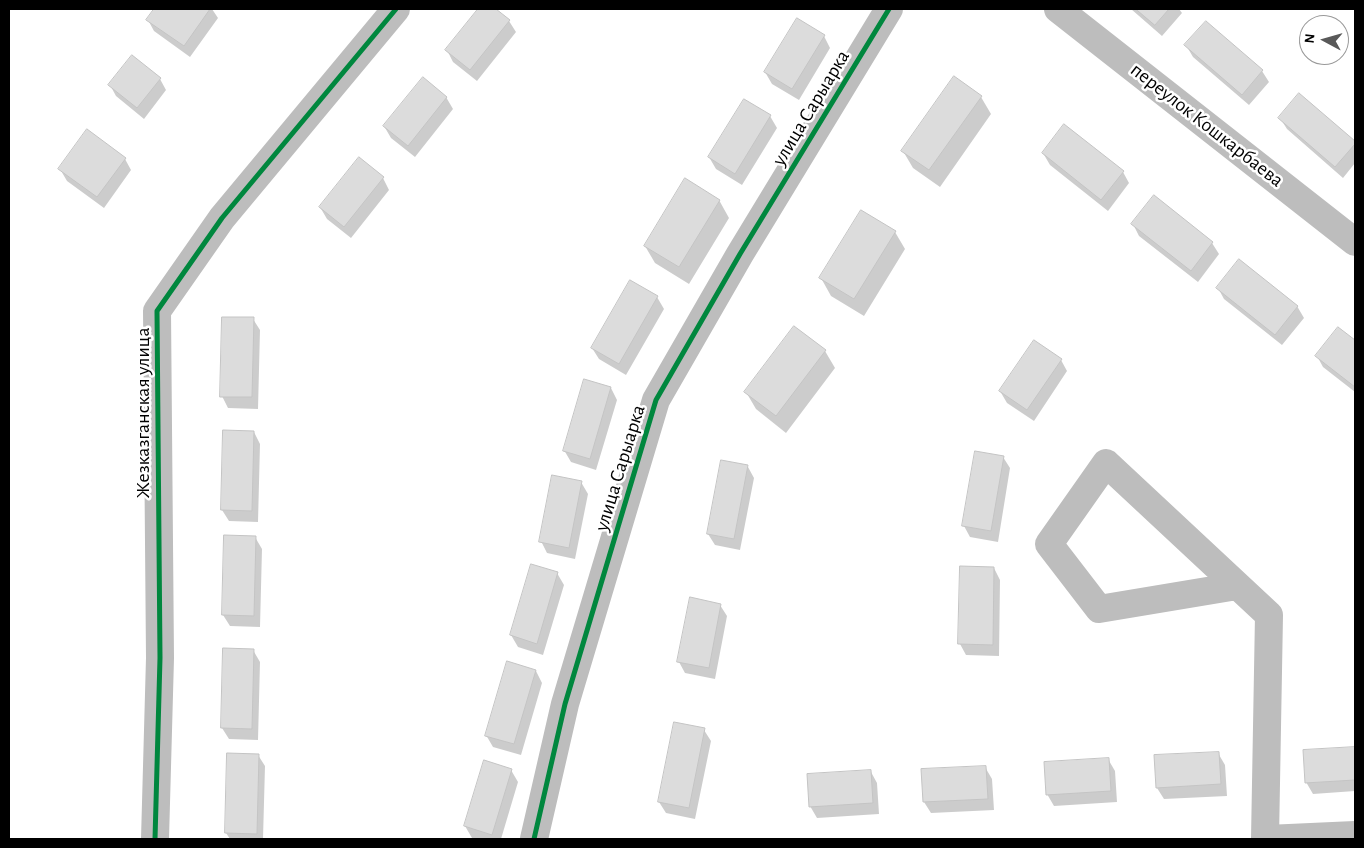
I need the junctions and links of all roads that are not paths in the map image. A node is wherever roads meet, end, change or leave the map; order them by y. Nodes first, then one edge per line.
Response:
1 (396, 9) edge
2 (889, 9) edge
3 (1058, 9) edge
4 (1355, 242) edge
5 (1237, 586) junction
6 (1355, 835) edge
7 (1302, 838) edge
8 (155, 839) edge
9 (534, 839) edge
10 (1266, 839) edge

1 - 8 street, Жезказганская улица
2 - 9 street, улица Сарыарка
3 - 4 street, переулок Кошкарбаева
5 - 5 street
5 - 10 street
6 - 7 street
7 - 10 street

